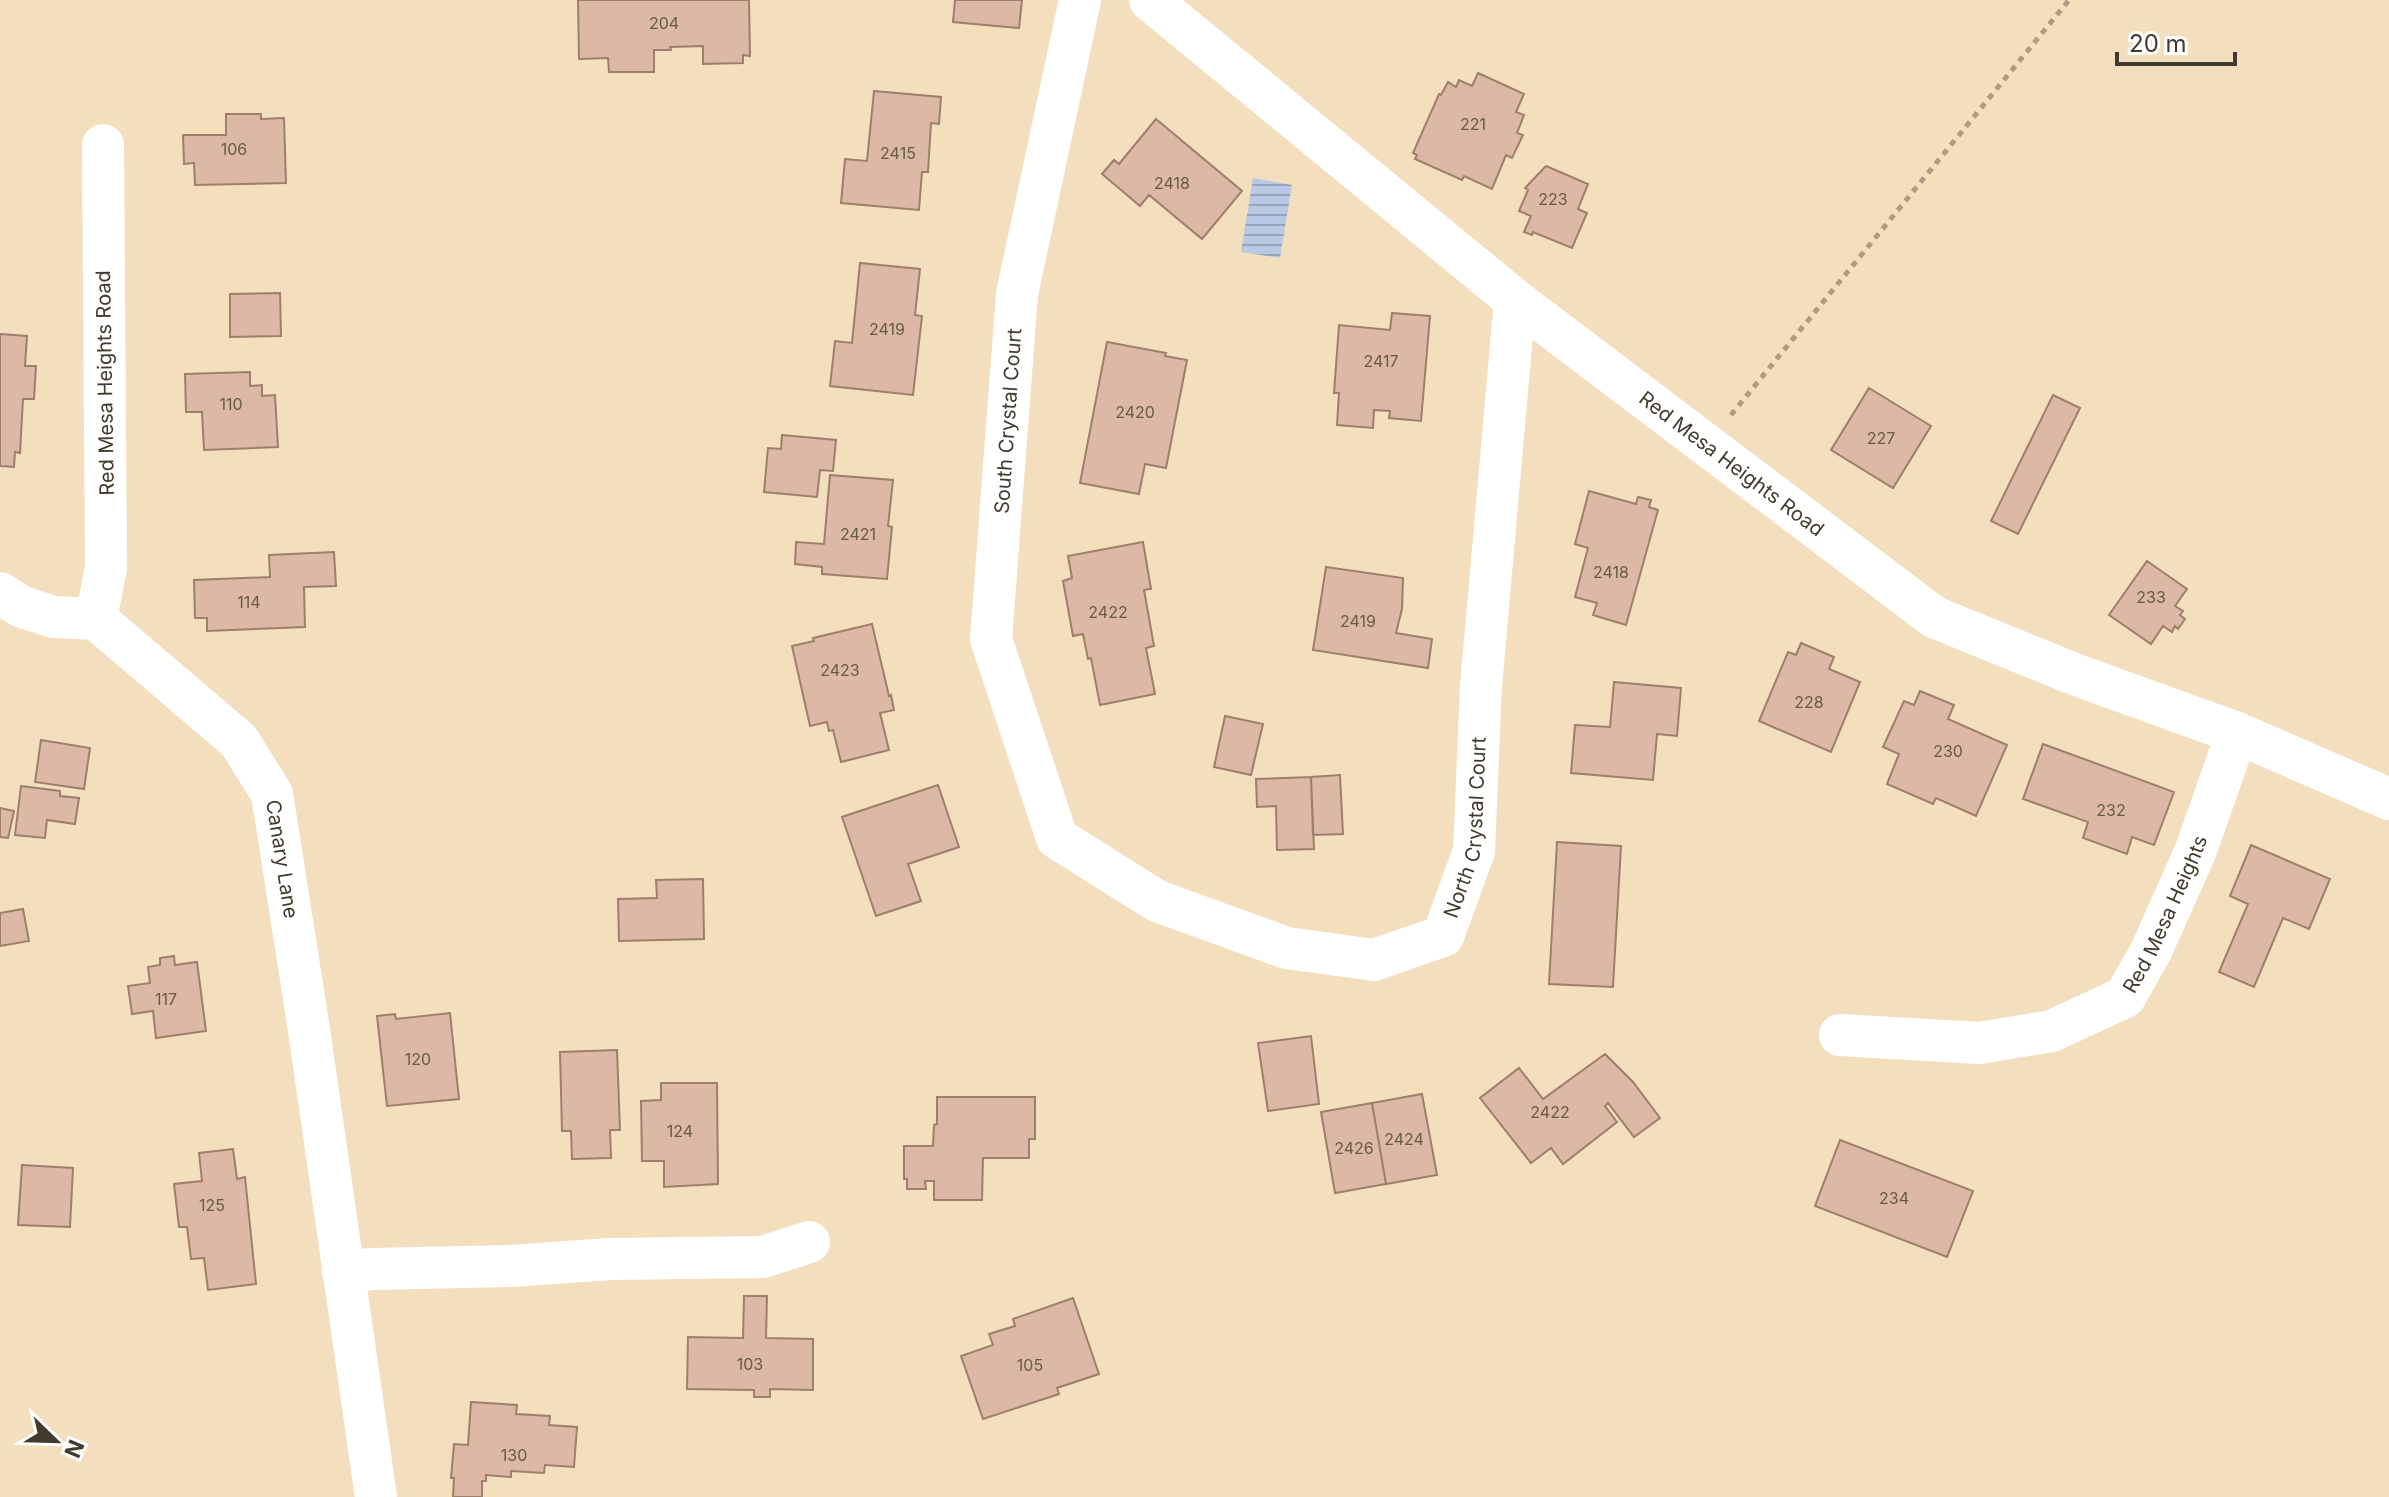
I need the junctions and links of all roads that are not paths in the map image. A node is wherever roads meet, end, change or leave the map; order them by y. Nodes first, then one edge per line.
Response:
1 (1080, 0) edge
2 (1150, 0) edge
3 (103, 145) dead end
4 (1515, 300) junction
5 (0, 593) edge
6 (96, 619) junction
7 (2237, 733) junction
8 (2389, 799) edge
9 (1057, 838) joint
10 (1840, 1035) dead end
11 (809, 1242) dead end
12 (343, 1272) junction
13 (376, 1497) edge

1 - 9 street, South Crystal Court
2 - 4 street, Red Mesa Heights Road
3 - 6 street, Red Mesa Heights Road
4 - 7 street, Red Mesa Heights Road
4 - 9 street, North Crystal Court
5 - 6 street
6 - 12 street, Canary Lane
7 - 8 street, Red Mesa Heights Road
7 - 10 street, Red Mesa Heights
11 - 12 street
12 - 13 street, Canary Lane

